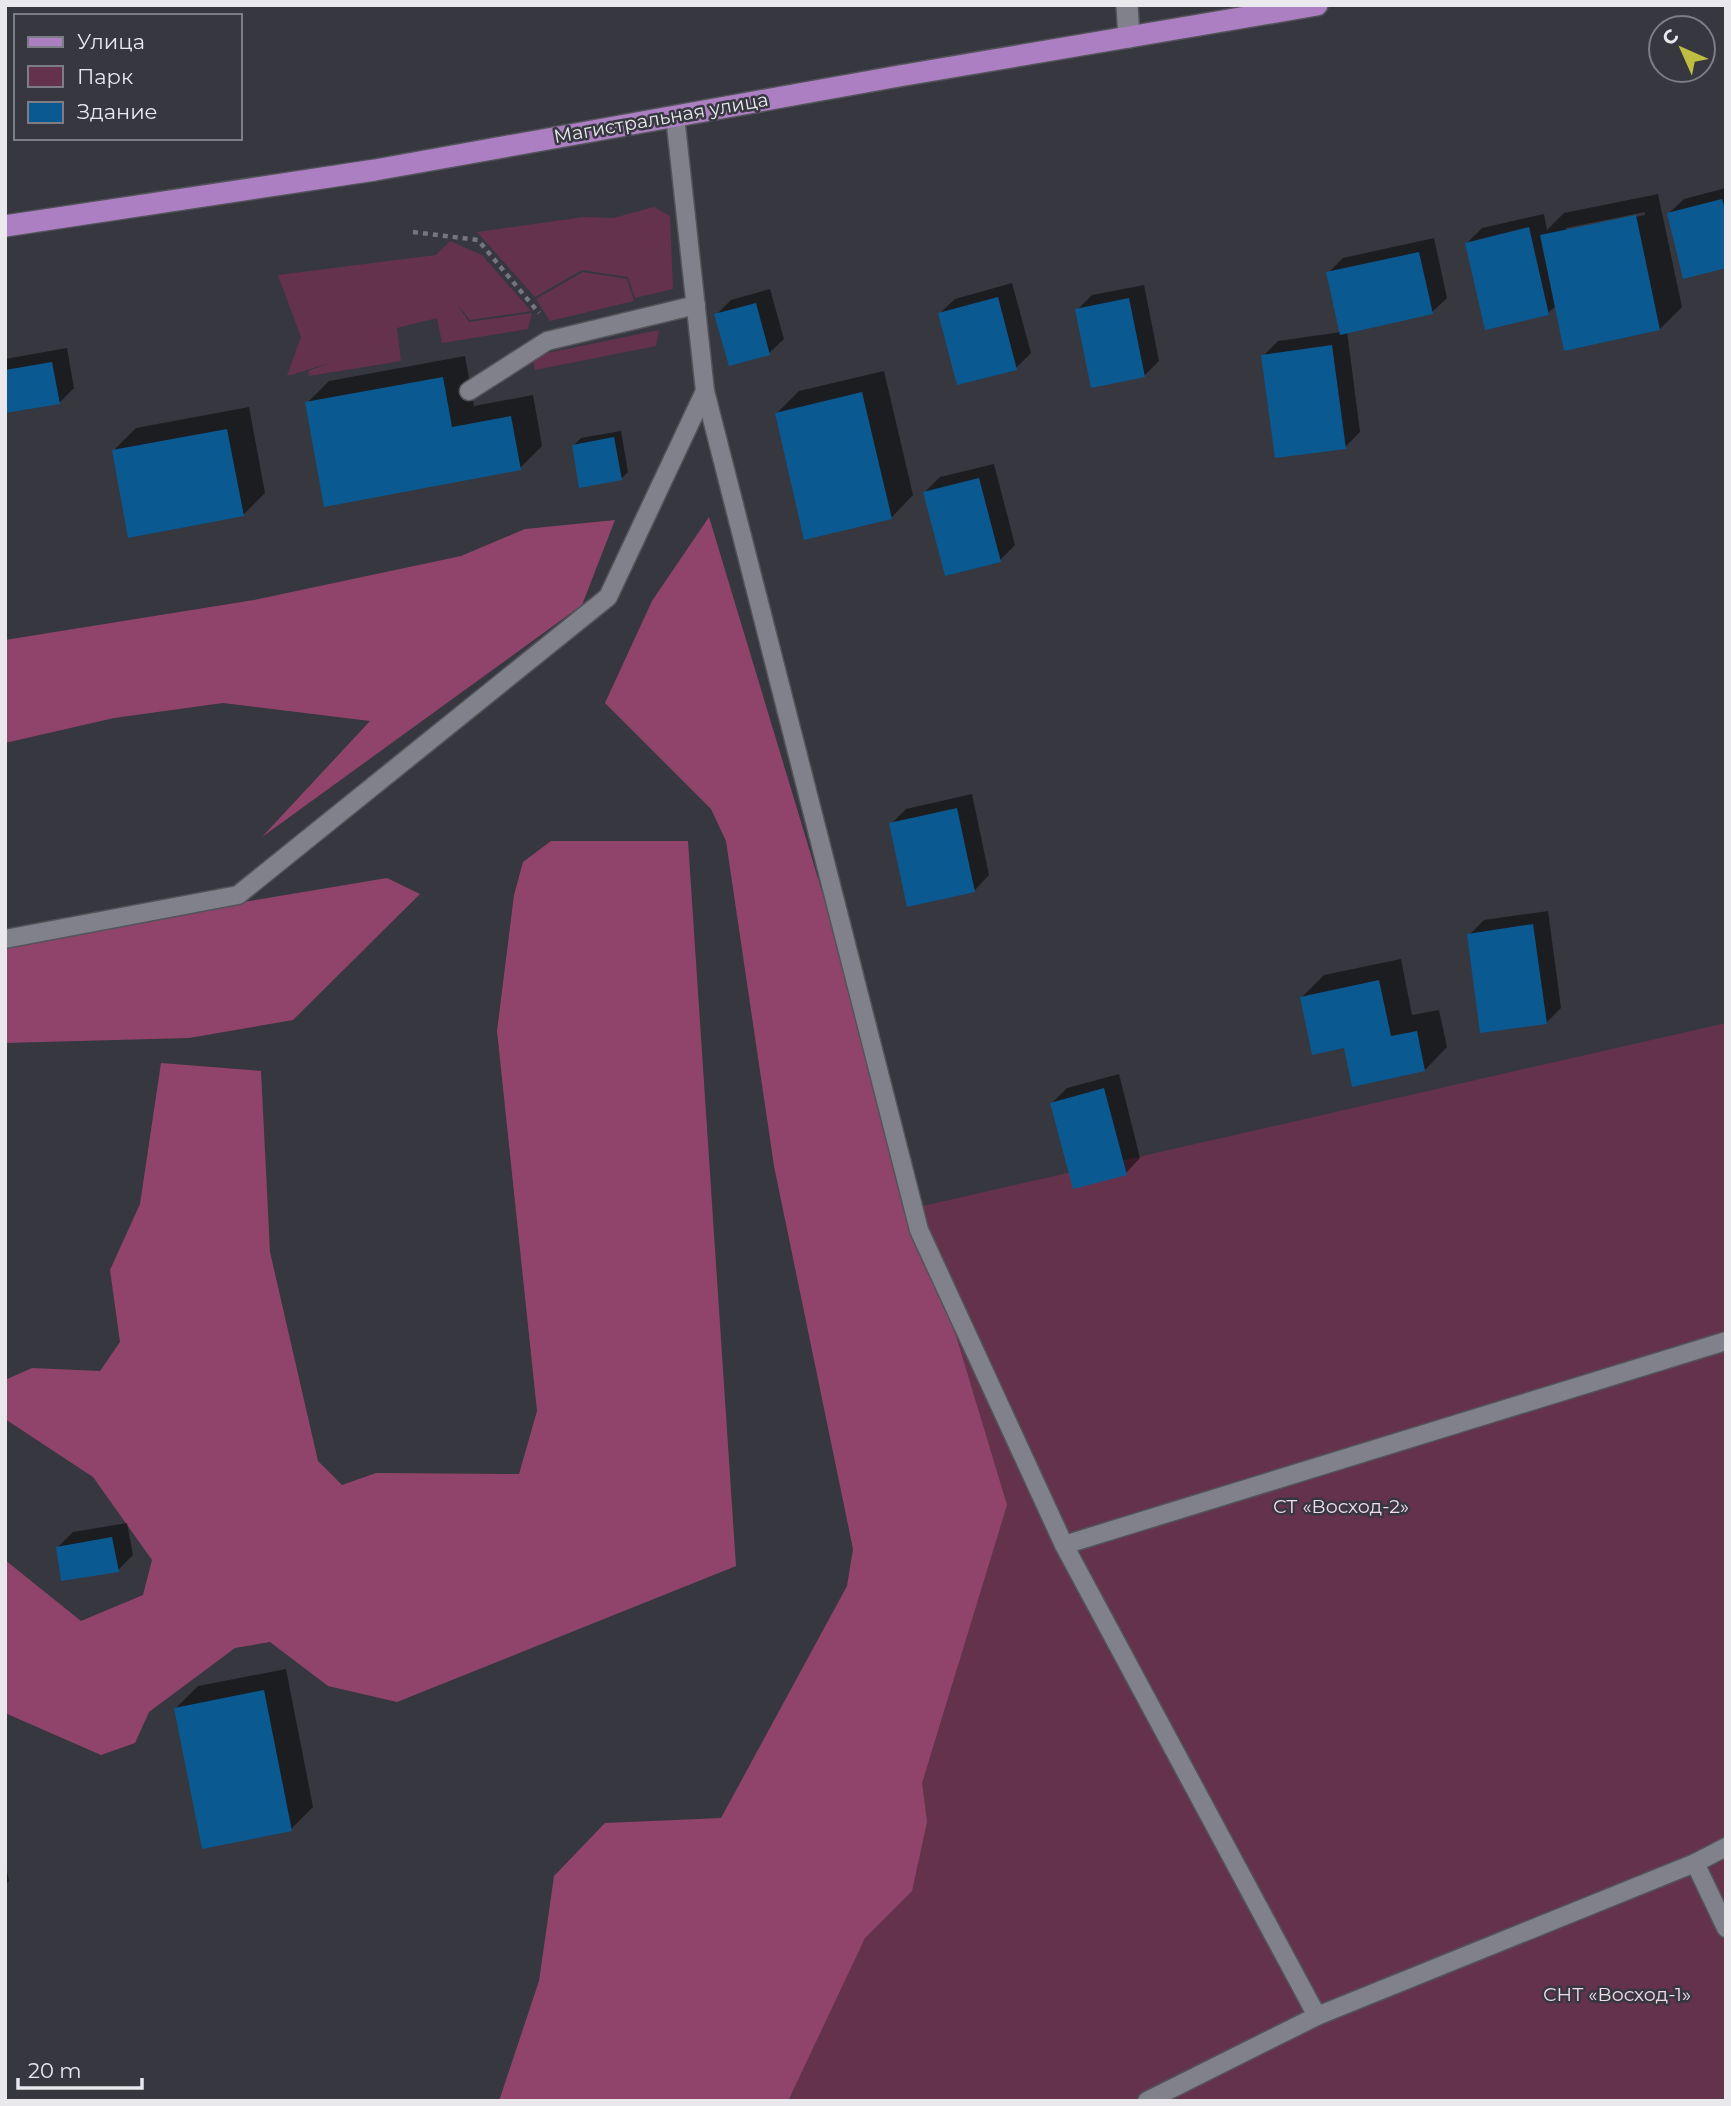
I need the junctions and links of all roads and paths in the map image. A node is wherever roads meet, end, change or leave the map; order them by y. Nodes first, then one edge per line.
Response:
1 (1127, 5) edge
2 (1317, 5) edge
3 (1129, 37) junction
4 (676, 116) junction
5 (5, 226) edge
6 (414, 232) dead end
7 (696, 305) junction
8 (559, 338) junction
9 (470, 391) dead end
10 (705, 391) junction
11 (5, 939) edge
12 (1726, 1341) edge
13 (1064, 1545) junction
14 (1726, 1847) edge
15 (1695, 1863) junction
16 (1726, 1928) edge
17 (1317, 2016) junction
18 (1147, 2101) edge

1 - 3 street
2 - 3 main road, Магистральная улица
3 - 4 main road, Магистральная улица
4 - 5 main road, Магистральная улица
4 - 7 lane
6 - 8 path
7 - 8 lane
7 - 10 lane
8 - 9 lane
10 - 11 lane
10 - 13 lane
12 - 13 lane
13 - 17 lane
14 - 15 lane
15 - 16 lane
15 - 17 lane
17 - 18 lane

